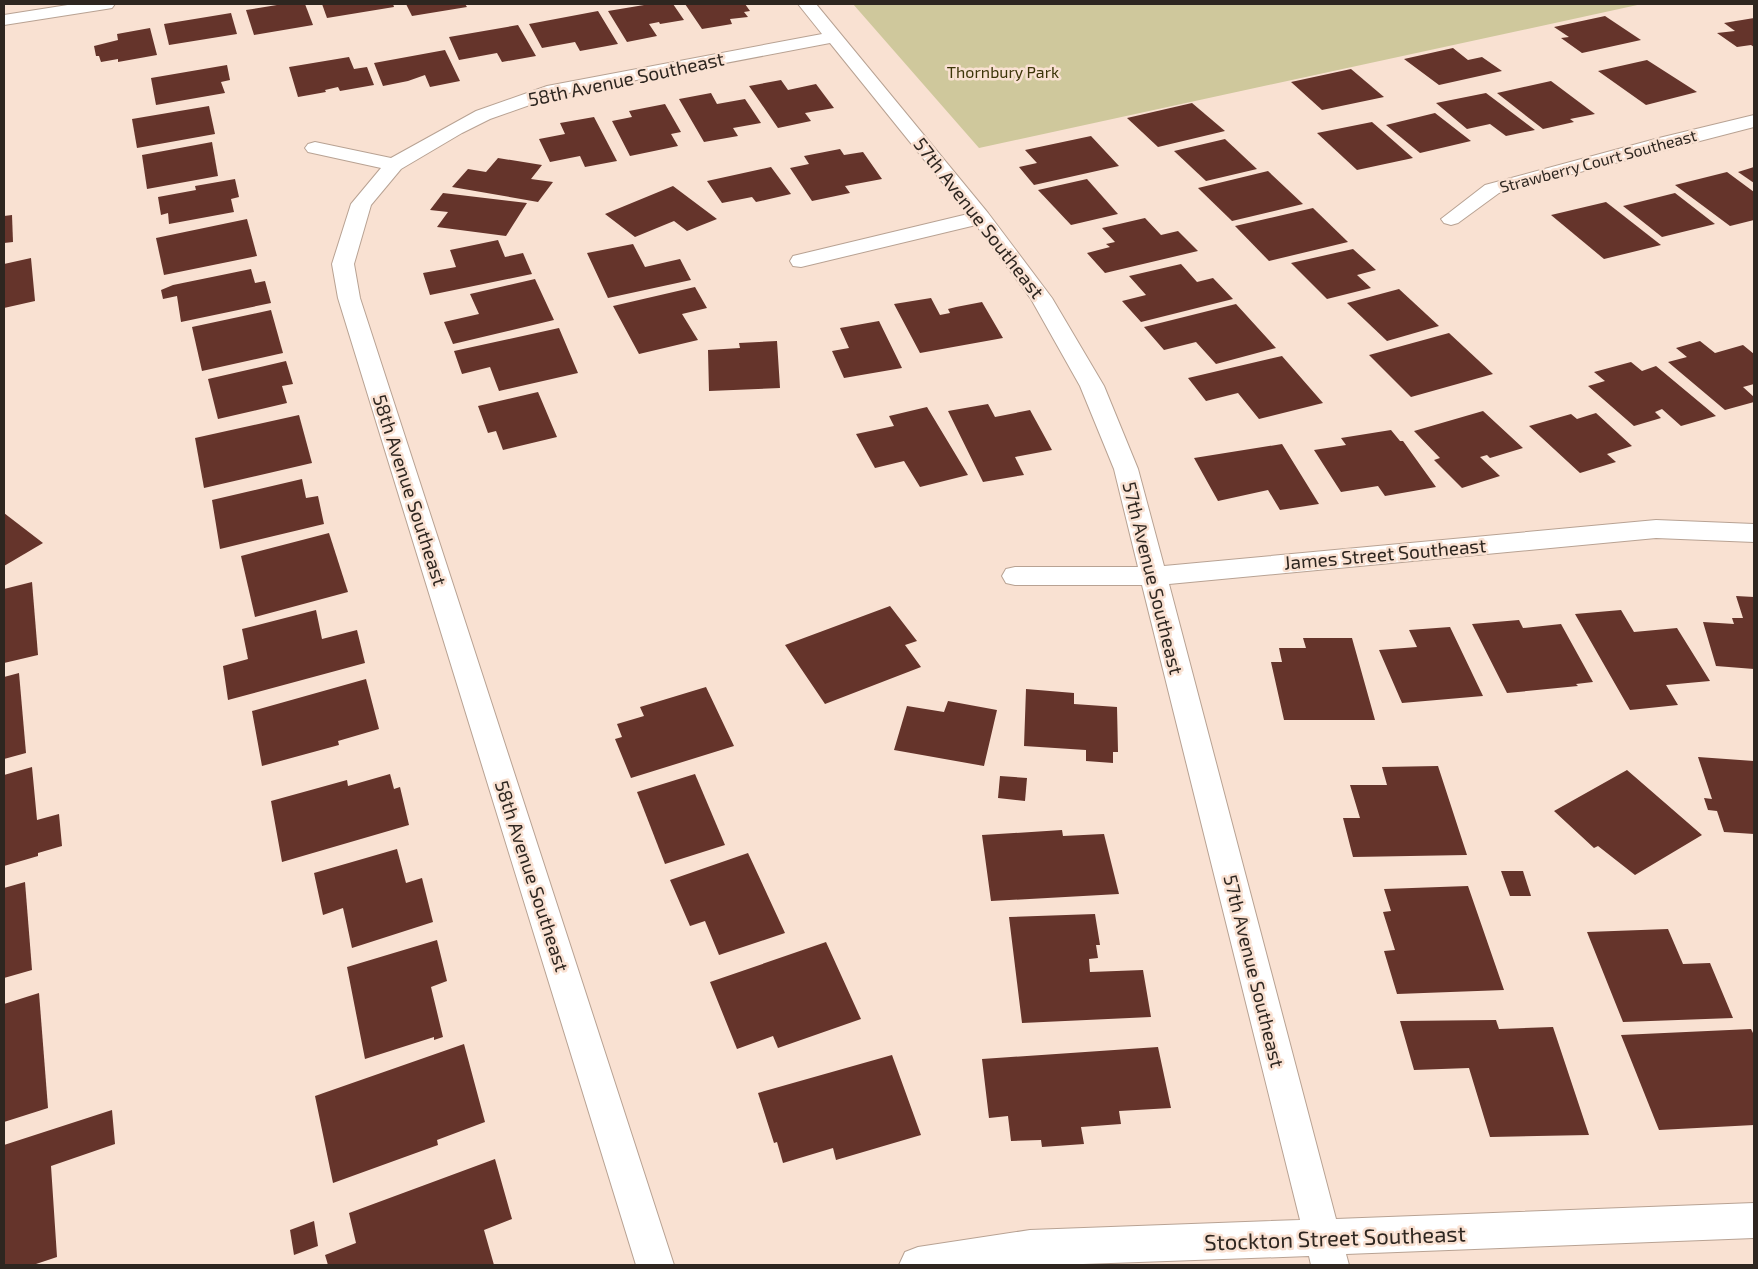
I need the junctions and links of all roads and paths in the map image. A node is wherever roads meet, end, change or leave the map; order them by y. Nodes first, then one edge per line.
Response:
1 (106, 4) edge
2 (807, 4) edge
3 (4, 20) edge
4 (835, 37) junction
5 (1754, 121) edge
6 (315, 148) dead end
7 (394, 165) junction
8 (982, 217) junction
9 (1451, 219) dead end
10 (801, 261) dead end
11 (1754, 533) edge
12 (1015, 576) dead end
13 (1152, 576) junction
14 (1754, 1221) edge
15 (1326, 1251) edge
16 (655, 1265) edge
17 (918, 1265) edge

1 - 3 street
2 - 4 street, 57th Avenue Southeast
4 - 7 street, 58th Avenue Southeast
4 - 8 street, 57th Avenue Southeast
5 - 9 street, Strawberry Court Southeast
6 - 7 street
7 - 16 street, 58th Avenue Southeast
8 - 10 street
8 - 13 street, 57th Avenue Southeast
11 - 13 street, James Street Southeast
12 - 13 street, James Street Southeast
13 - 15 street, 57th Avenue Southeast
14 - 15 street, Stockton Street Southeast
15 - 17 street, Stockton Street Southeast

